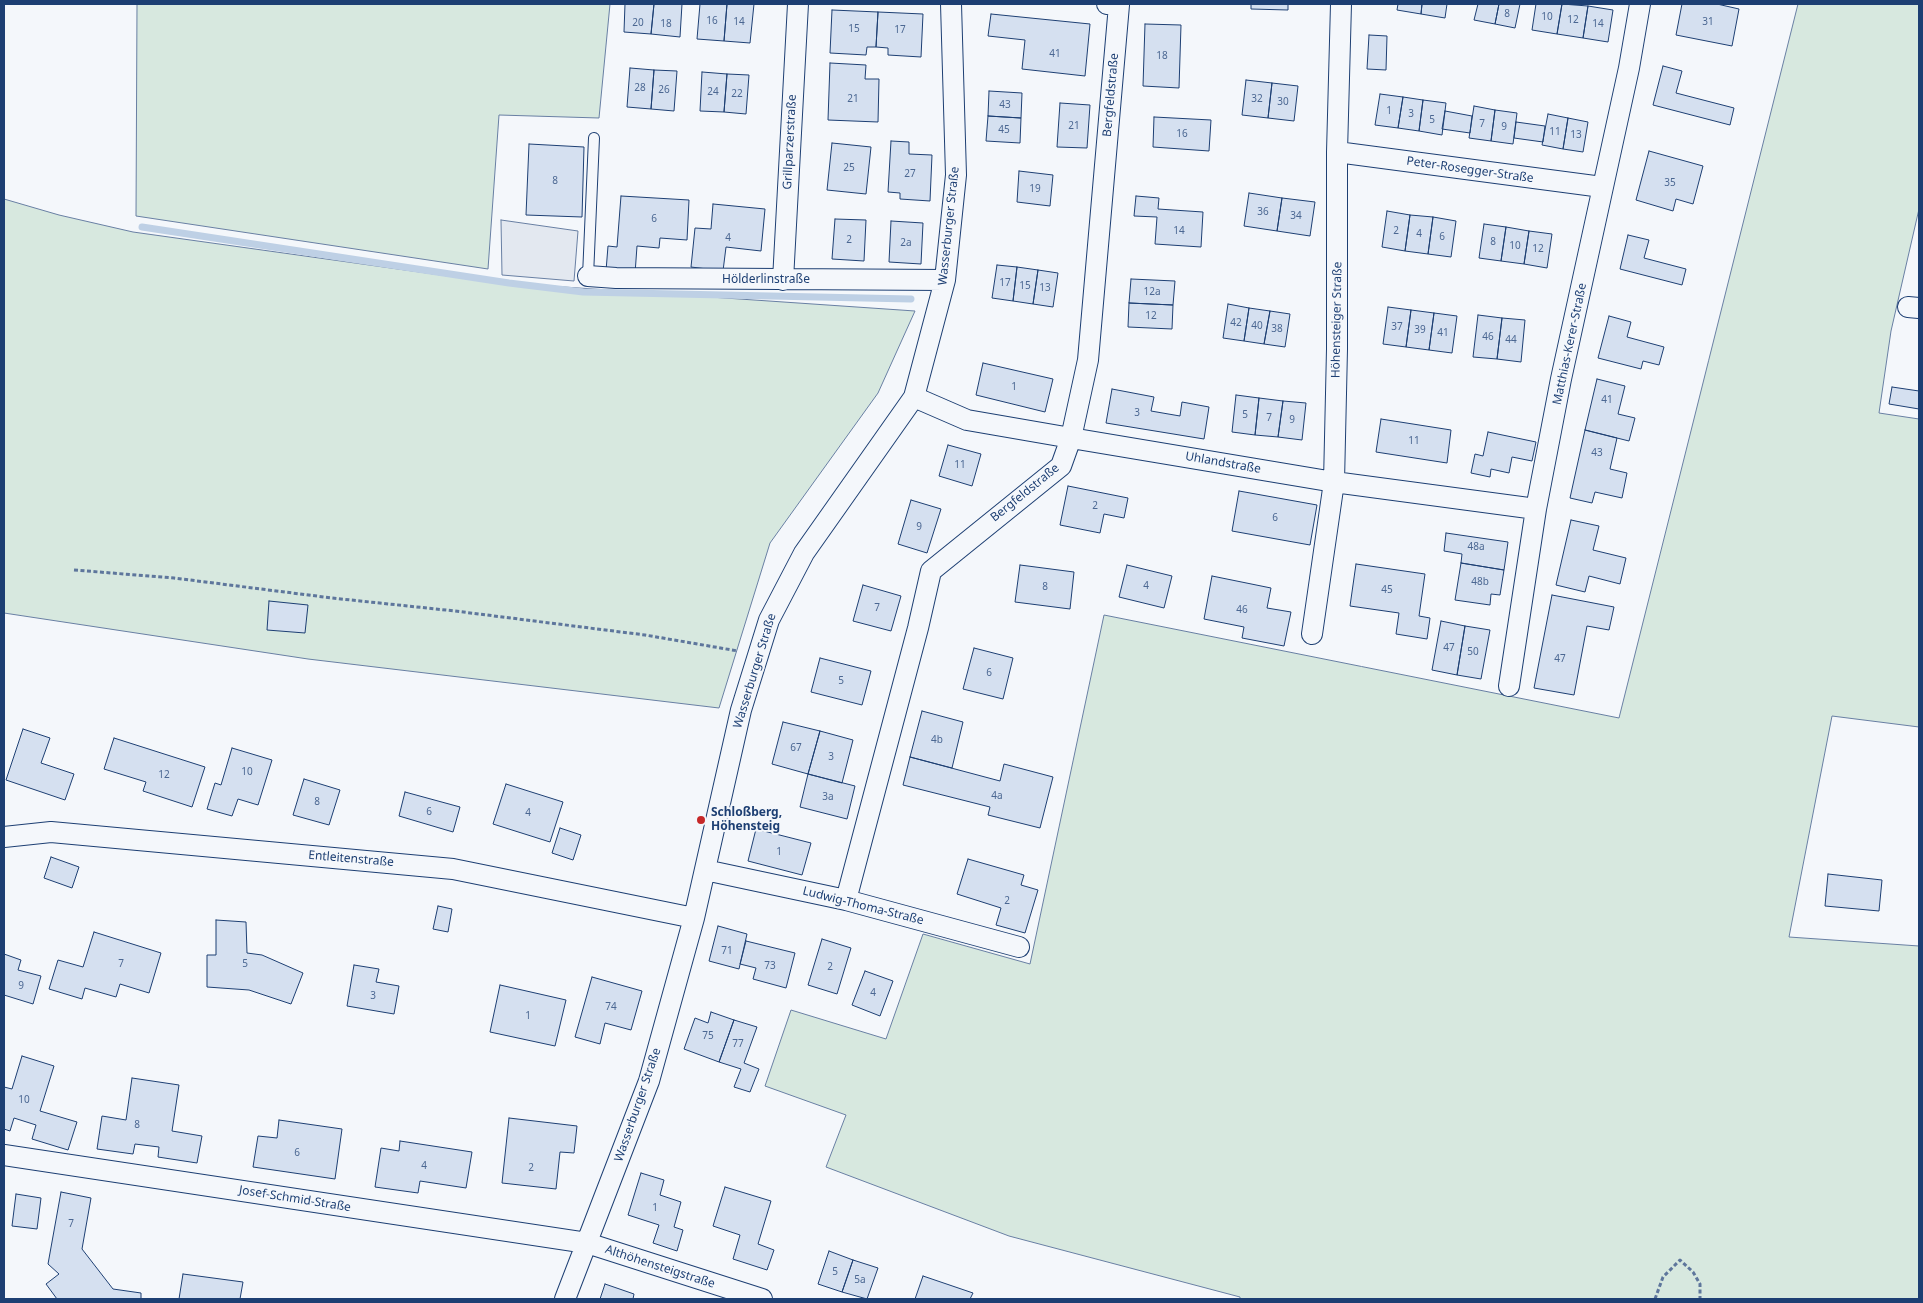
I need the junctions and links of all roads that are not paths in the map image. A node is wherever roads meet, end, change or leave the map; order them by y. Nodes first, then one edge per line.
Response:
1 (798, 4) edge
2 (951, 4) edge
3 (1107, 4) edge
4 (1341, 4) edge
5 (1640, 4) edge
6 (594, 138) dead end
7 (1337, 152) junction
8 (1602, 188) junction
9 (588, 276) joint
10 (783, 280) junction
11 (945, 280) junction
12 (914, 398) junction
13 (1071, 438) junction
14 (1334, 482) junction
15 (1536, 509) junction
16 (1312, 634) dead end
17 (1508, 686) dead end
18 (4, 837) edge
19 (705, 870) junction
20 (846, 900) junction
21 (694, 918) junction
22 (1019, 947) dead end
23 (4, 1155) edge
24 (587, 1244) junction
25 (565, 1299) edge
26 (762, 1299) edge

1 - 10 street, Grillparzerstraße
2 - 11 street, Wasserburger Straße
3 - 13 street, Bergfeldstraße
4 - 7 street, Höhensteiger Straße
5 - 8 street, Matthias-Kerer-Straße
6 - 9 lane
7 - 8 street, Peter-Rosegger-Straße
7 - 14 street, Höhensteiger Straße
8 - 15 street, Matthias-Kerer-Straße
9 - 10 street, Hölderlinstraße
10 - 11 street, Hölderlinstraße
11 - 12 street, Wasserburger Straße
12 - 13 street, Uhlandstraße
12 - 19 street, Wasserburger Straße
13 - 14 street, Uhlandstraße
13 - 20 street, Bergfeldstraße
14 - 15 street, Uhlandstraße
14 - 16 street, Höhensteiger Straße
15 - 17 street, Matthias-Kerer-Straße
18 - 21 street, Entleitenstraße
19 - 20 street, Ludwig-Thoma-Straße
19 - 21 street, Wasserburger Straße
20 - 22 street, Ludwig-Thoma-Straße
21 - 24 street, Wasserburger Straße
23 - 24 street, Josef-Schmid-Straße
24 - 25 street, Wasserburger Straße
24 - 26 street, Althöhensteigstraße

